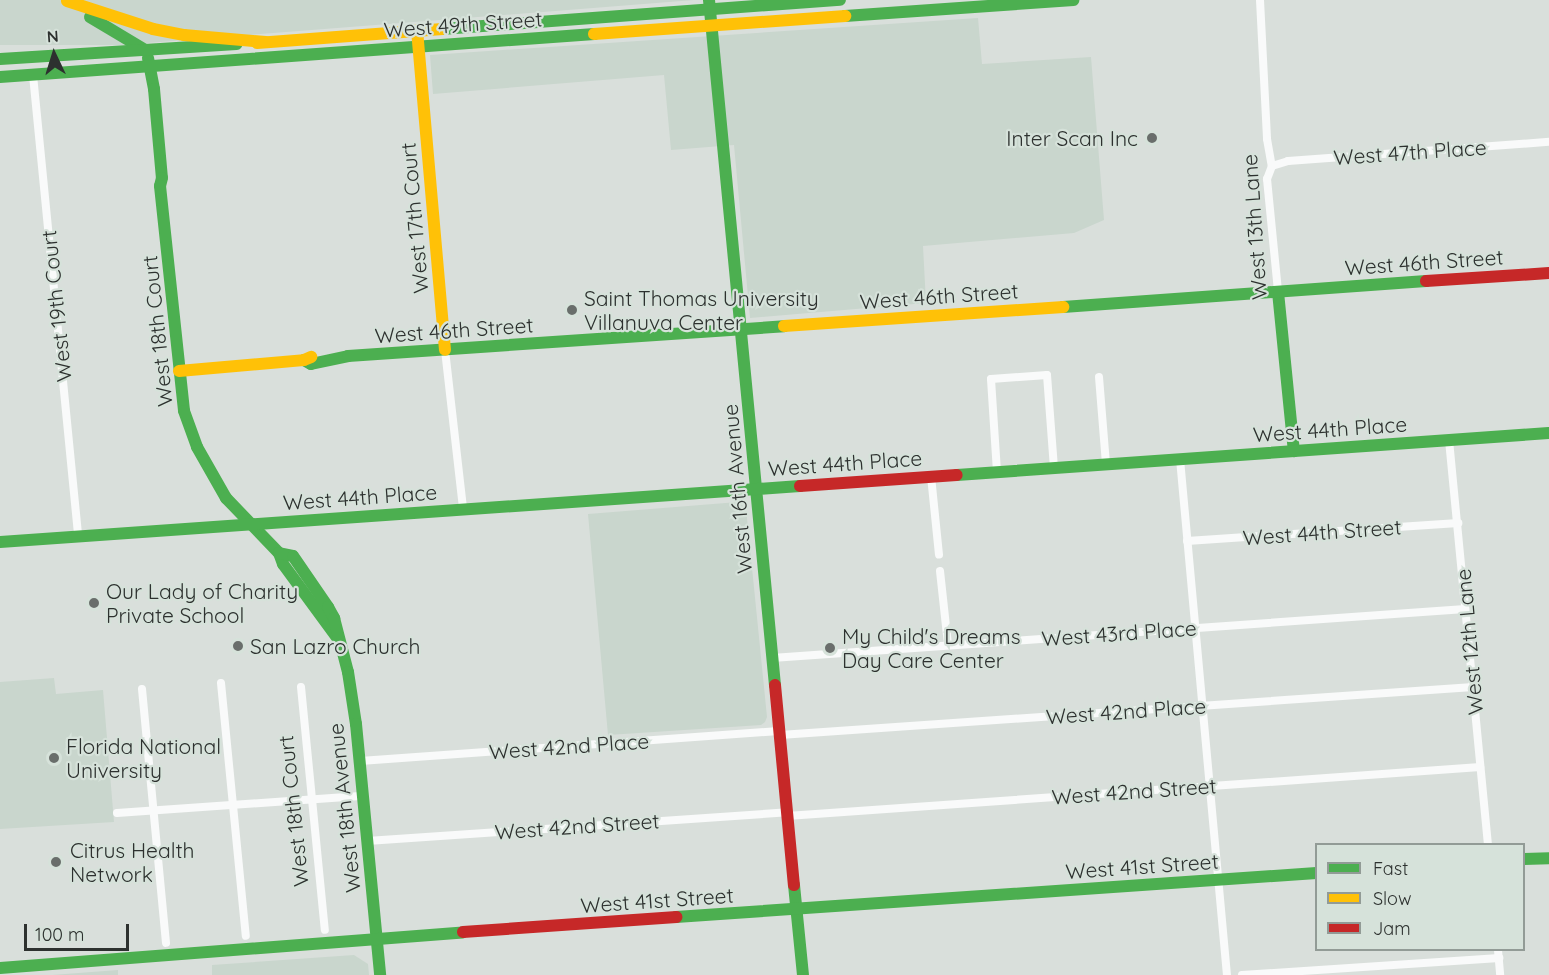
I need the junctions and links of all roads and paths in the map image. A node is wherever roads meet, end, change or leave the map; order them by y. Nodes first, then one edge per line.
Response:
1 (66, 0) edge
2 (840, 0) edge
3 (1073, 0) edge
4 (1260, 0) edge
5 (991, 3) edge
6 (710, 4) edge
7 (596, 17) junction
8 (712, 26) junction
9 (417, 30) junction
10 (538, 38) junction
11 (266, 42) junction
12 (418, 46) junction
13 (0, 50) edge
14 (147, 51) junction
15 (110, 53) junction
16 (0, 58) edge
17 (149, 73) junction
18 (33, 75) junction
19 (0, 77) edge
20 (1549, 142) edge
21 (1272, 166) junction
22 (1549, 273) edge
23 (1278, 292) junction
24 (741, 329) junction
25 (445, 350) junction
26 (178, 370) junction
27 (1099, 377) dead end
28 (1549, 433) edge
29 (1449, 440) junction
30 (1294, 451) junction
31 (1180, 459) junction
32 (1106, 464) junction
33 (1054, 468) junction
34 (997, 472) junction
35 (931, 477) junction
36 (756, 489) junction
37 (462, 509) junction
38 (1458, 523) junction
39 (252, 524) junction
40 (78, 537) junction
41 (1187, 540) junction
42 (0, 542) edge
43 (939, 555) dead end
44 (940, 571) dead end
45 (1465, 609) junction
46 (1196, 627) junction
47 (948, 645) junction
48 (772, 658) junction
49 (222, 683) dead end
50 (301, 687) dead end
51 (1473, 687) junction
52 (142, 689) dead end
53 (1202, 706) junction
54 (779, 733) junction
55 (360, 761) junction
56 (1480, 767) junction
57 (1210, 786) junction
58 (363, 796) junction
59 (312, 800) junction
60 (233, 804) junction
61 (153, 811) junction
62 (117, 813) dead end
63 (787, 814) junction
64 (367, 841) junction
65 (1488, 843) edge
66 (1549, 858) edge
67 (1525, 859) edge
68 (1315, 873) edge
69 (1219, 880) junction
70 (796, 910) junction
71 (325, 930) dead end
72 (246, 936) dead end
73 (376, 938) junction
74 (166, 943) dead end
75 (1498, 954) edge
76 (0, 968) edge
77 (380, 975) edge
78 (803, 975) edge
79 (1227, 975) edge
80 (1242, 975) edge
81 (1500, 975) edge

1 - 11 main road
1 - 14 main road
2 - 6 main road, West 49th Street
3 - 5 main road, West 49th Street
4 - 21 street, West 13th Lane
5 - 8 main road, West 49th Street
6 - 7 main road, West 49th Street
6 - 8 main road, West 16th Avenue
7 - 9 main road, West 49th Street
7 - 10 main road
8 - 10 main road, West 49th Street
8 - 24 main road, West 16th Avenue
9 - 11 main road, West 49th Street
9 - 12 main road, West 17th Court
10 - 12 main road, West 49th Street
11 - 14 main road, West 49th Street
12 - 17 main road, West 49th Street
12 - 25 main road, West 17th Court
13 - 15 main road
14 - 15 main road, West 49th Street
14 - 17 main road, West 18th Court
15 - 16 main road, West 49th Street
17 - 18 main road, West 49th Street
17 - 26 main road, West 18th Court
18 - 19 main road, West 49th Street
18 - 40 street, West 19th Court
20 - 21 street, West 47th Place
21 - 23 street, West 13th Lane
22 - 23 main road, West 46th Street
23 - 24 main road, West 46th Street
23 - 30 main road, West 13th Lane
24 - 25 main road, West 46th Street
24 - 36 main road, West 16th Avenue
25 - 26 main road, West 46th Street
25 - 37 street, West 17th Court
26 - 39 main road, West 18th Court
27 - 32 street
28 - 29 main road, West 44th Place
29 - 30 main road, West 44th Place
29 - 38 street, West 12th Lane
30 - 31 main road, West 44th Place
31 - 32 main road, West 44th Place
31 - 41 street
32 - 33 main road, West 44th Place
33 - 34 main road, West 44th Place
33 - 34 street
34 - 35 main road, West 44th Place
35 - 36 main road, West 44th Place
35 - 43 street
36 - 37 main road, West 44th Place
36 - 48 main road, West 16th Avenue
37 - 39 main road, West 44th Place
38 - 41 street, West 44th Street
38 - 45 street, West 12th Lane
39 - 40 main road, West 44th Place
39 - 55 main road, West 18th Avenue
40 - 42 main road, West 44th Place
41 - 46 street
44 - 47 street
45 - 46 street, West 43rd Place
45 - 51 street, West 12th Lane
46 - 47 street, West 43rd Place
46 - 53 street
47 - 48 street, West 43rd Place
48 - 54 main road, West 16th Avenue
49 - 60 street
50 - 59 street, West 18th Court
51 - 53 street, West 42nd Place
51 - 56 street, West 12th Lane
52 - 61 street
53 - 54 street, West 42nd Place
53 - 57 street
54 - 55 street, West 42nd Place
54 - 63 main road, West 16th Avenue
55 - 58 main road, West 18th Avenue
56 - 57 street, West 42nd Street
56 - 65 street, West 12th Lane
57 - 63 street, West 42nd Street
57 - 69 street
58 - 59 street
58 - 64 main road, West 18th Avenue
59 - 60 street
59 - 71 street, West 18th Court
60 - 61 street
60 - 72 street
61 - 62 street
61 - 74 street
63 - 64 street, West 42nd Street
63 - 70 main road, West 16th Avenue
64 - 73 main road, West 18th Avenue
66 - 67 main road
68 - 69 main road, West 41st Street
69 - 70 main road, West 41st Street
69 - 79 street
70 - 73 main road, West 41st Street
70 - 78 main road, West 16th Avenue
73 - 76 main road, West 41st Street
73 - 77 main road, West 18th Avenue
75 - 80 street
75 - 81 street

